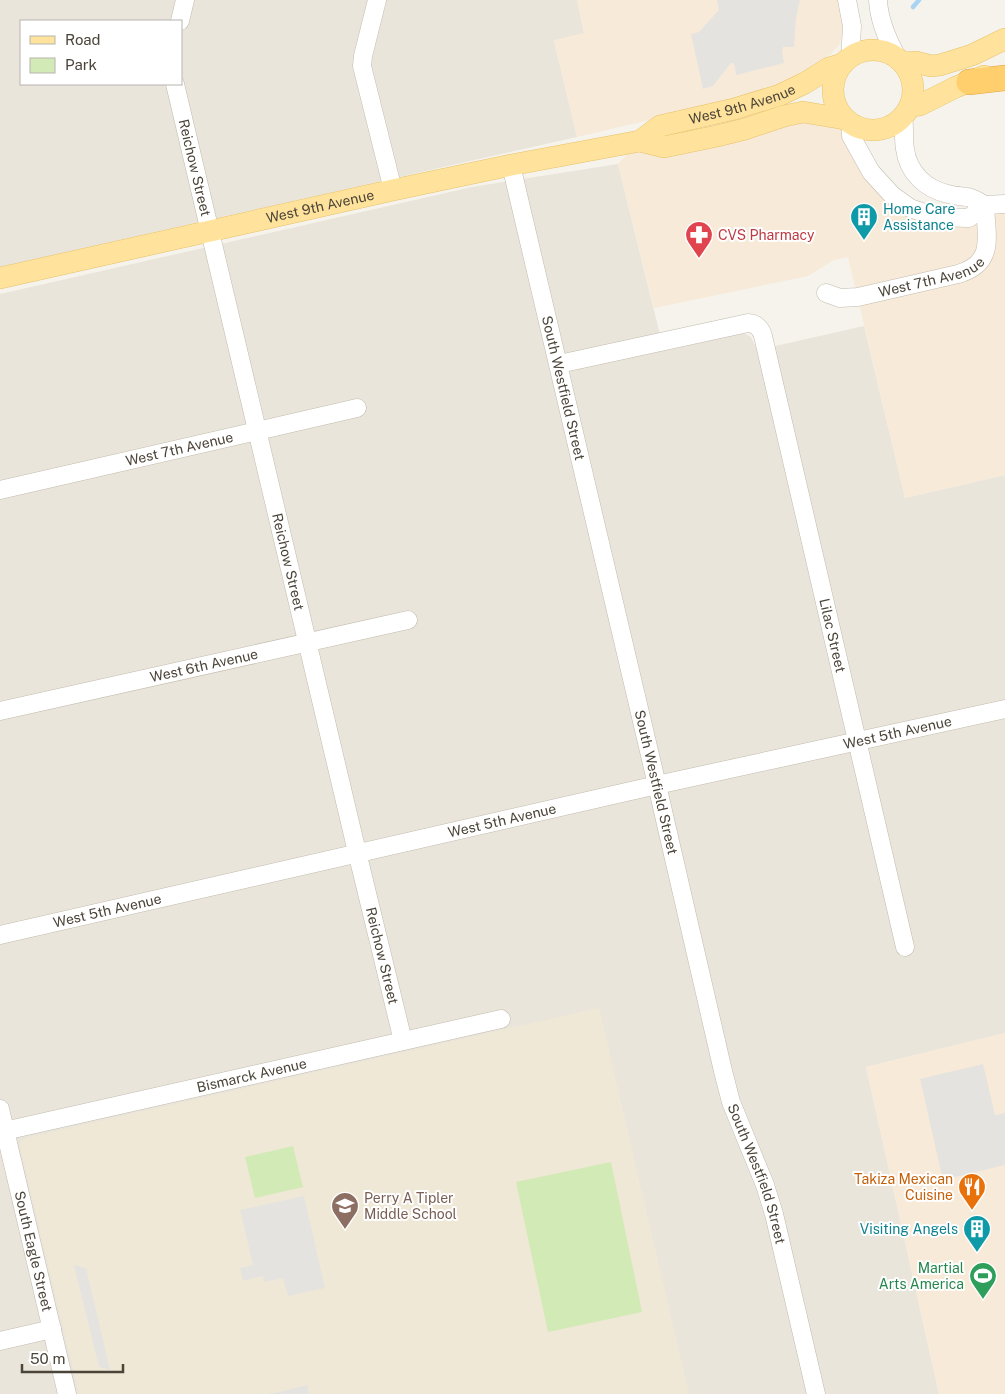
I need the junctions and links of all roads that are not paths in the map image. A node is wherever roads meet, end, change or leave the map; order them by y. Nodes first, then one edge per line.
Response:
1 (185, 0) edge
2 (377, 0) edge
3 (847, 0) edge
4 (878, 0) edge
5 (180, 20) edge
6 (1005, 39) edge
7 (847, 60) junction
8 (900, 60) junction
9 (1005, 66) edge
10 (1005, 78) edge
11 (969, 82) junction
12 (175, 85) edge
13 (907, 112) junction
14 (848, 122) junction
15 (640, 141) junction
16 (511, 165) junction
17 (393, 190) junction
18 (1005, 204) edge
19 (985, 206) junction
20 (210, 232) junction
21 (0, 278) edge
22 (826, 293) dead end
23 (559, 364) junction
24 (357, 408) dead end
25 (258, 430) junction
26 (0, 490) edge
27 (408, 620) dead end
28 (308, 642) junction
29 (1005, 709) edge
30 (0, 711) edge
31 (858, 742) junction
32 (657, 784) junction
33 (357, 852) junction
34 (0, 935) edge
35 (905, 947) dead end
36 (501, 1019) dead end
37 (403, 1041) junction
38 (0, 1110) edge
39 (3, 1131) edge
40 (52, 1329) junction
41 (0, 1340) edge
42 (67, 1394) edge
43 (816, 1394) edge

1 - 5 street
2 - 17 street
3 - 7 street
4 - 8 street
6 - 8 main road
7 - 8 main road
7 - 14 main road
7 - 15 main road, West 9th Avenue
8 - 13 main road
9 - 11 main road
10 - 11 highway
11 - 13 main road
12 - 20 street, Reichow Street
13 - 14 main road
13 - 19 street
14 - 15 main road, West 9th Avenue
14 - 19 street
15 - 16 main road, West 9th Avenue
16 - 17 main road, West 9th Avenue
16 - 23 street, South Westfield Street
17 - 20 main road, West 9th Avenue
18 - 19 street
19 - 22 street, West 7th Avenue
20 - 21 main road, West 9th Avenue
20 - 25 street, Reichow Street
23 - 31 street, Lilac Street
23 - 32 street, South Westfield Street
24 - 25 street, West 7th Avenue
25 - 26 street, West 7th Avenue
25 - 28 street, Reichow Street
27 - 28 street, West 6th Avenue
28 - 30 street, West 6th Avenue
28 - 33 street, Reichow Street
29 - 31 street, West 5th Avenue
31 - 32 street, West 5th Avenue
31 - 35 street, Lilac Street
32 - 33 street, West 5th Avenue
32 - 43 street, South Westfield Street
33 - 34 street, West 5th Avenue
33 - 37 street, Reichow Street
36 - 37 street, Bismarck Avenue
37 - 39 street, Bismarck Avenue
38 - 39 street, South Eagle Street
39 - 40 street, South Eagle Street
40 - 41 street
40 - 42 street, South Eagle Street

